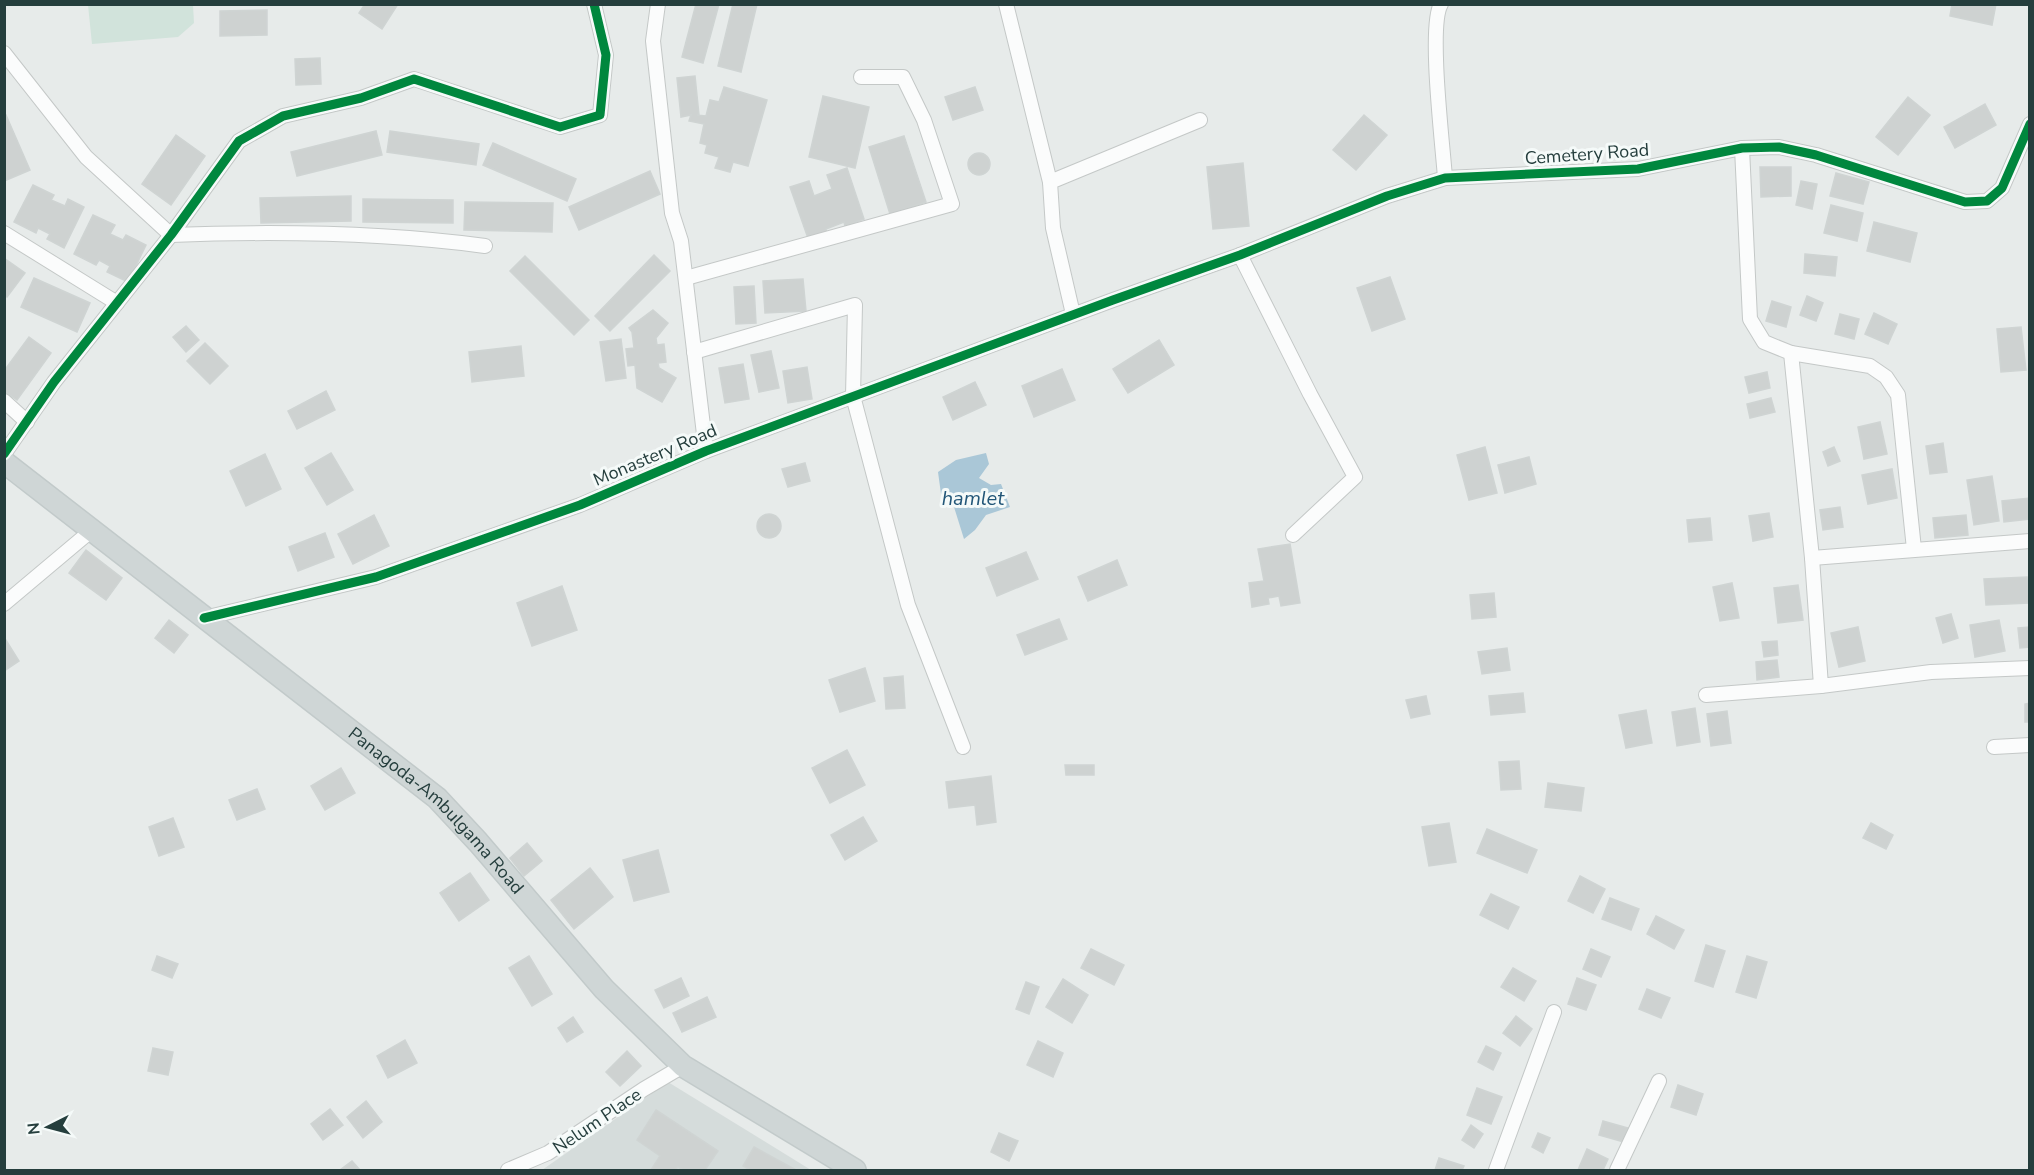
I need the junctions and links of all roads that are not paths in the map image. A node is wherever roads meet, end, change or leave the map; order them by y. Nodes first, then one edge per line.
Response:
1 (594, 4) edge
2 (658, 4) edge
3 (1006, 4) edge
4 (1441, 4) edge
5 (4, 53) edge
6 (861, 77) dead end
7 (1200, 120) dead end
8 (2030, 124) edge
9 (1742, 148) junction
10 (1445, 178) junction
11 (1050, 182) junction
12 (4, 233) edge
13 (171, 235) junction
14 (485, 246) dead end
15 (1240, 255) junction
16 (686, 278) junction
17 (1113, 300) joint
18 (117, 303) junction
19 (1073, 315) junction
20 (694, 352) junction
21 (1791, 353) junction
22 (853, 396) junction
23 (4, 401) edge
24 (27, 422) junction
25 (706, 450) junction
26 (4, 454) edge
27 (4, 462) edge
28 (92, 530) junction
29 (1293, 535) dead end
30 (2030, 541) edge
31 (1914, 549) junction
32 (1812, 558) junction
33 (4, 604) edge
34 (204, 618) junction
35 (2030, 668) edge
36 (1821, 687) junction
37 (1706, 695) dead end
38 (2030, 745) edge
39 (963, 747) dead end
40 (1994, 747) dead end
41 (1554, 1012) dead end
42 (683, 1066) junction
43 (1659, 1081) dead end
44 (508, 1170) edge
45 (855, 1170) edge
46 (1496, 1170) edge
47 (1617, 1170) edge

1 - 13 street
2 - 16 street
3 - 11 street
4 - 10 street
5 - 13 street
6 - 16 street
7 - 11 street
8 - 9 street, Cemetery Road
9 - 10 street, Cemetery Road
9 - 21 street
10 - 15 street, Cemetery Road
11 - 19 street
12 - 18 street
13 - 14 street
13 - 18 street
15 - 17 street, Cemetery Road
15 - 29 street
16 - 20 street
17 - 19 street, Monastery Road
18 - 24 street
19 - 22 street, Monastery Road
20 - 22 street
20 - 25 street
21 - 31 street
21 - 32 street
22 - 25 street, Monastery Road
22 - 39 street
23 - 24 street
24 - 26 street
25 - 34 street, Monastery Road
27 - 28 main road, Panagoda-Ambulgama Road
28 - 33 street
28 - 34 main road, Panagoda-Ambulgama Road
30 - 31 street
31 - 32 street
32 - 36 street
34 - 42 main road, Panagoda-Ambulgama Road
35 - 36 street
36 - 37 street
38 - 40 street
41 - 46 street
42 - 44 street, Nelum Place
42 - 45 main road, Panagoda-Ambulgama Road
43 - 47 street

